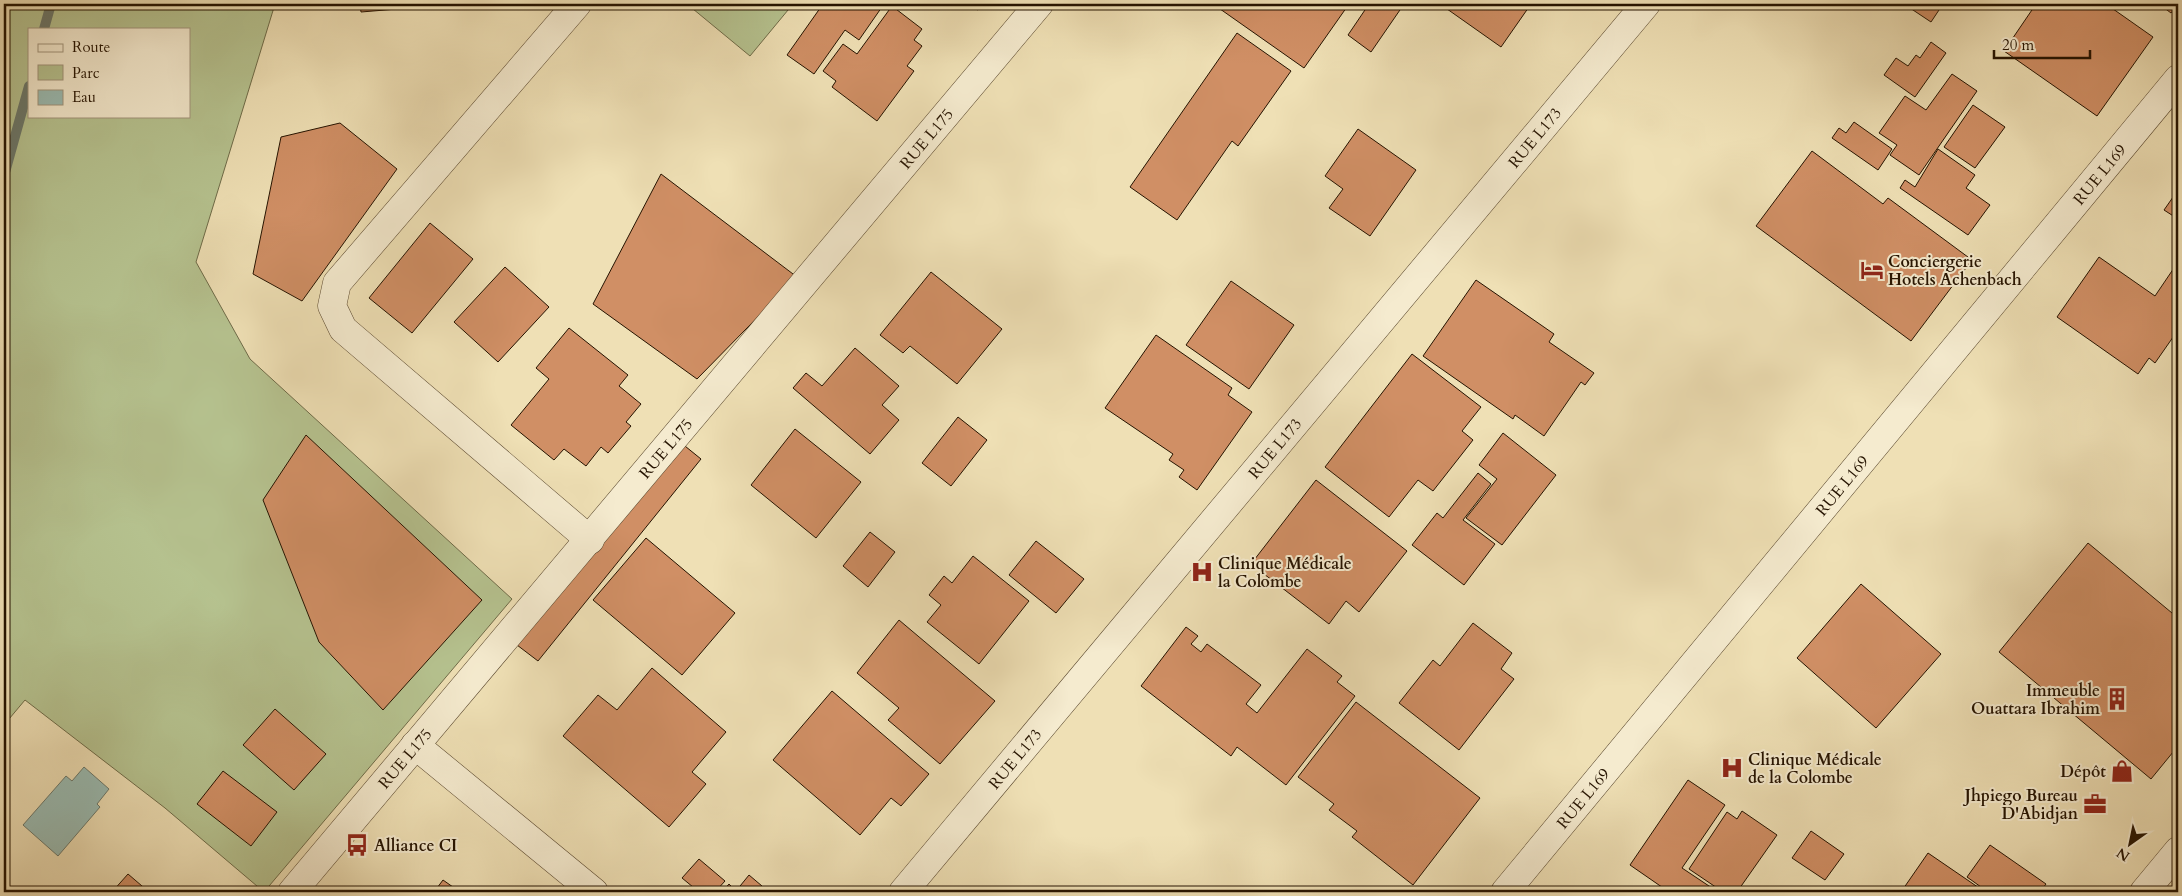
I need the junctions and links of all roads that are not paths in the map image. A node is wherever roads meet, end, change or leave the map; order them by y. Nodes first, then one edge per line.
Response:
1 (577, 4) edge
2 (1038, 4) edge
3 (1646, 4) edge
4 (2178, 79) edge
5 (590, 540) junction
6 (415, 745) junction
7 (2178, 851) edge
8 (292, 892) edge
9 (594, 892) edge
10 (903, 892) edge
11 (1505, 892) edge
12 (2144, 892) edge

1 - 5 street
2 - 5 street, RUE L175
3 - 10 street, RUE L173
4 - 11 street, RUE L169
5 - 6 street, RUE L175
6 - 8 street, RUE L175
6 - 9 street
7 - 12 street

